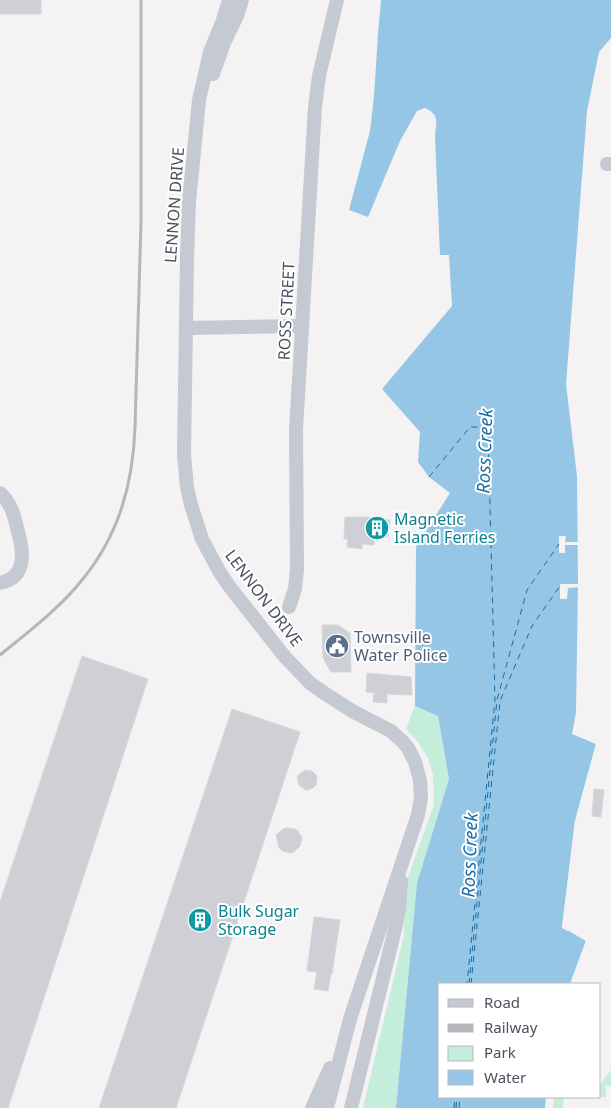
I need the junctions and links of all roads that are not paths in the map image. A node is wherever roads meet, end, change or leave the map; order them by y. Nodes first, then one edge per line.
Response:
1 (229, 0) edge
2 (242, 0) edge
3 (338, 0) edge
4 (341, 0) edge
5 (334, 19) junction
6 (197, 128) junction
7 (302, 326) junction
8 (187, 328) junction
9 (0, 493) edge
10 (0, 583) edge
11 (289, 607) dead end
12 (402, 862) junction
13 (350, 1019) junction
14 (312, 1108) edge
15 (326, 1108) edge
16 (351, 1108) edge

1 - 6 street, LENNON DRIVE
2 - 6 street, LENNON DRIVE
3 - 5 street, ROSS STREET
4 - 5 street, ROSS STREET
5 - 7 street, ROSS STREET
6 - 8 street, LENNON DRIVE
7 - 8 street
7 - 11 street, ROSS STREET
8 - 12 street, LENNON DRIVE
9 - 10 street
12 - 13 street, LENNON DRIVE
12 - 16 street
13 - 14 street, LENNON DRIVE
13 - 15 street, LENNON DRIVE

